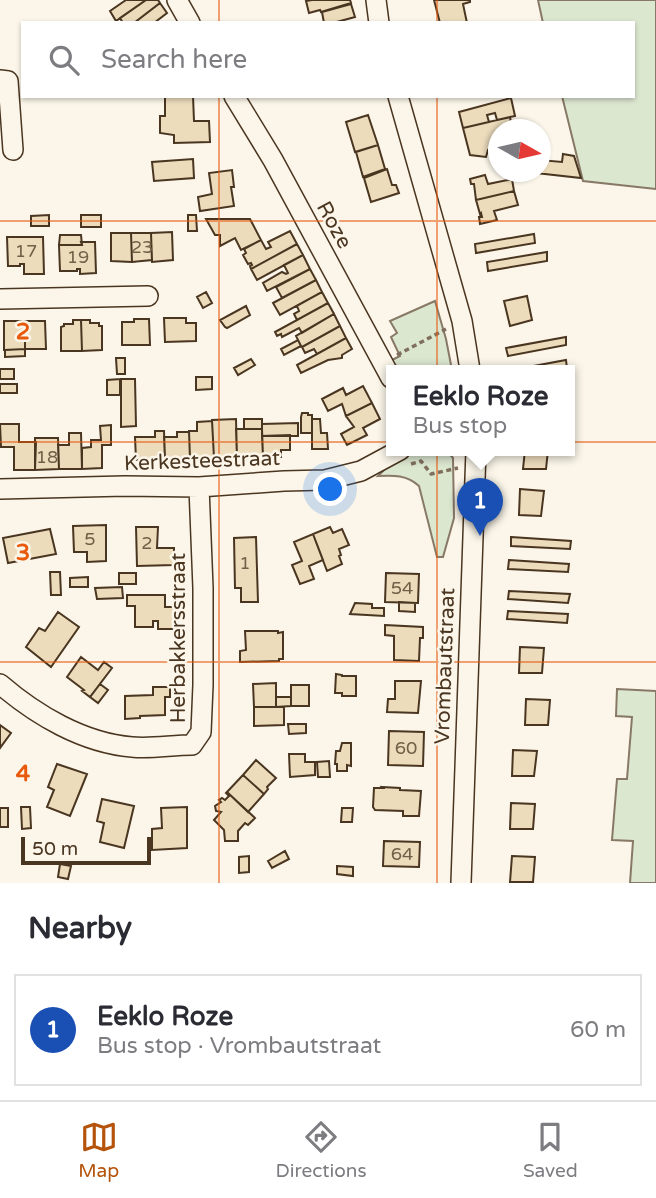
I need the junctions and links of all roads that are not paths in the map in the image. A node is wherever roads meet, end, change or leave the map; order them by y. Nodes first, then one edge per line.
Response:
1 (177, 0) edge
2 (376, 0) edge
3 (189, 21) edge
4 (379, 21) edge
5 (0, 80) edge
6 (235, 98) edge
7 (399, 98) edge
8 (13, 150) dead end
9 (148, 296) dead end
10 (0, 299) edge
11 (469, 365) edge
12 (386, 368) edge
13 (388, 456) edge
14 (475, 457) edge
15 (199, 487) junction
16 (0, 489) edge
17 (0, 684) edge
18 (461, 883) edge

1 - 3 street
2 - 4 street
5 - 8 street
6 - 12 street, Roze
7 - 11 street
9 - 10 street
13 - 15 street, Kerkesteestraat
14 - 18 street, Vrombautstraat
15 - 16 street, Kerkesteestraat
15 - 17 street, Herbakkersstraat

